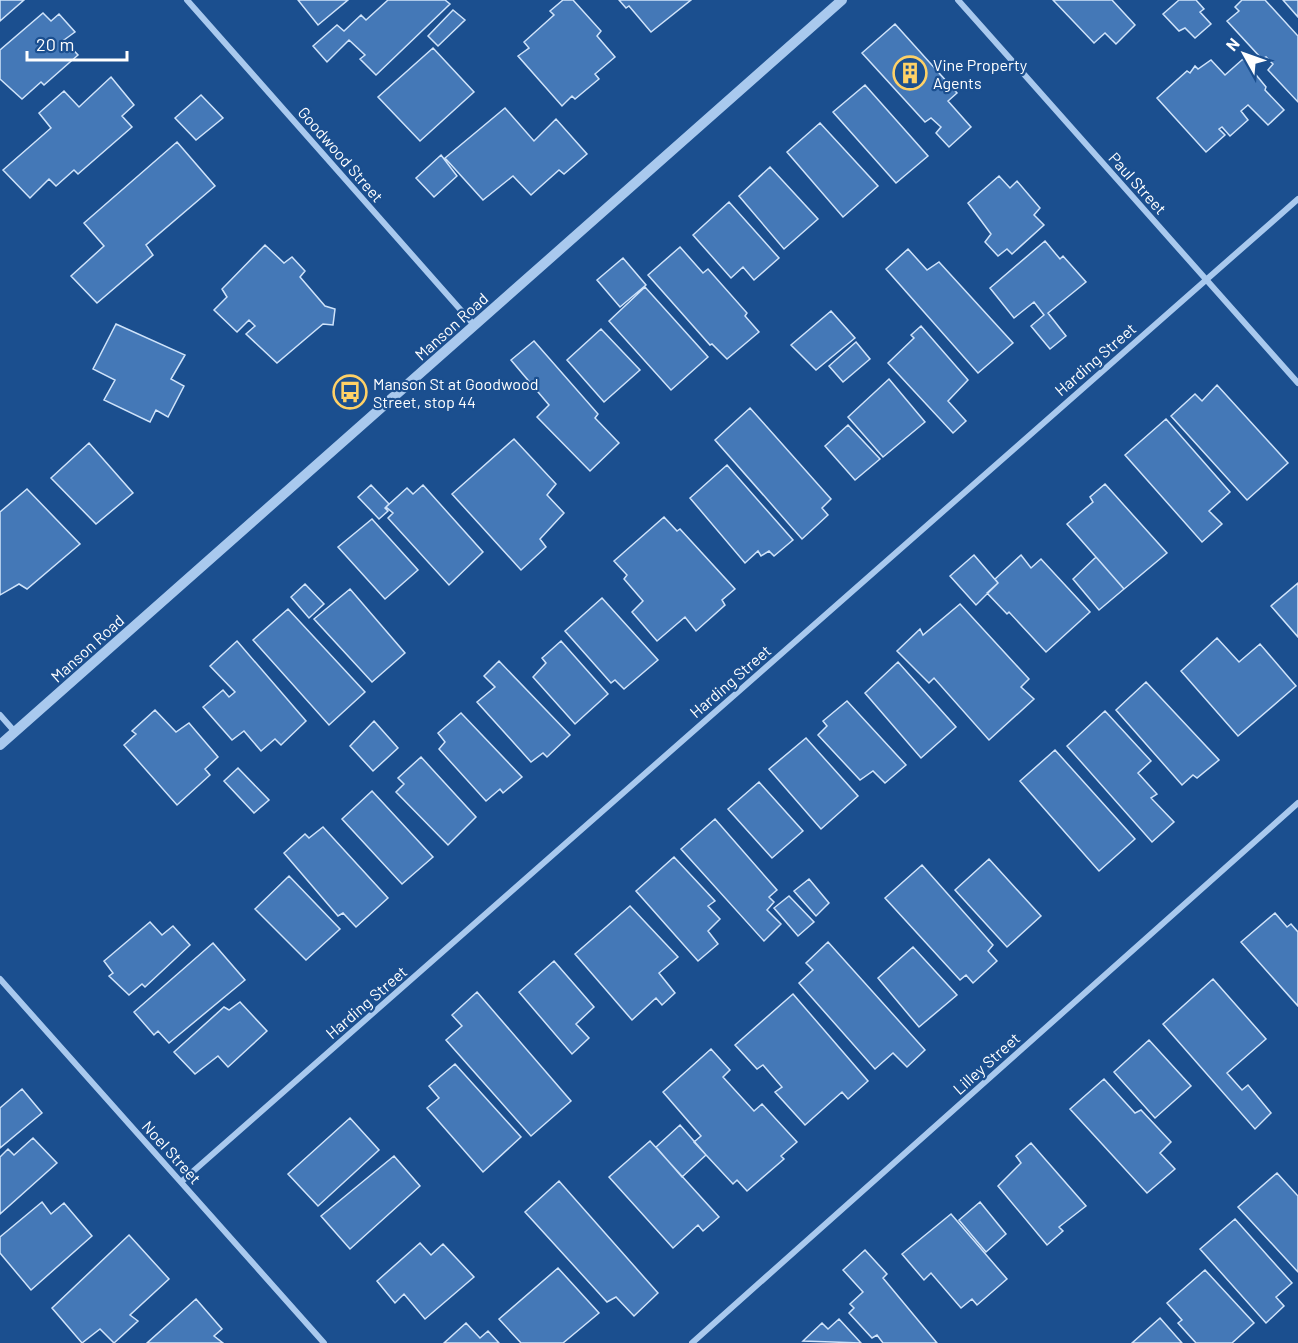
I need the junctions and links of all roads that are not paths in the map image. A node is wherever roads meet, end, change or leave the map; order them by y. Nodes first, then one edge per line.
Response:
1 (187, 0) edge
2 (842, 0) edge
3 (958, 0) edge
4 (1298, 199) edge
5 (1206, 280) junction
6 (474, 325) junction
7 (1298, 383) edge
8 (0, 715) edge
9 (15, 732) junction
10 (0, 746) edge
11 (1298, 803) edge
12 (0, 979) edge
13 (181, 1182) junction
14 (322, 1342) edge
15 (692, 1343) edge

1 - 6 street, Goodwood Street
2 - 6 street, Manson Road
3 - 5 street, Paul Street
4 - 5 street, Harding Street
5 - 7 street, Paul Street
5 - 13 street, Harding Street
6 - 9 street, Manson Road
8 - 9 street
9 - 10 street, Manson Road
11 - 15 street, Lilley Street
12 - 13 street, Noel Street
13 - 14 street, Noel Street

